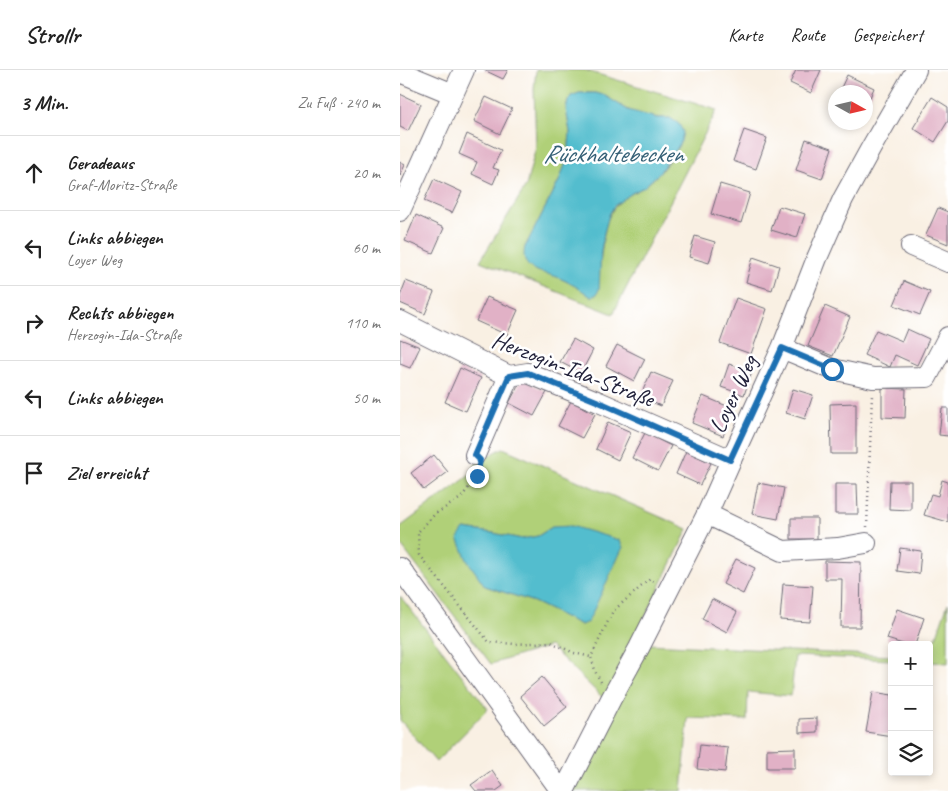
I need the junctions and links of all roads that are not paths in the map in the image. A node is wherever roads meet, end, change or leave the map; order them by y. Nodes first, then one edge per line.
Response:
1 (464, 70) edge
2 (916, 70) edge
3 (400, 72) edge
4 (453, 94) junction
5 (400, 211) edge
6 (911, 246) dead end
7 (948, 262) edge
8 (400, 321) edge
9 (948, 337) edge
10 (782, 348) junction
11 (509, 376) junction
12 (475, 455) road end
13 (730, 460) junction
14 (707, 514) junction
15 (866, 543) road end
16 (400, 568) edge
17 (562, 791) edge

1 - 4 street
2 - 10 street, Loyer Weg
3 - 4 street
4 - 5 street
6 - 7 street
8 - 11 street, Herzogin-Ida-Straße
9 - 10 street
10 - 13 street, Loyer Weg
11 - 12 street
11 - 13 street, Herzogin-Ida-Straße
13 - 14 street, Loyer Weg
14 - 15 street
14 - 17 street, Loyer Weg
16 - 17 street

